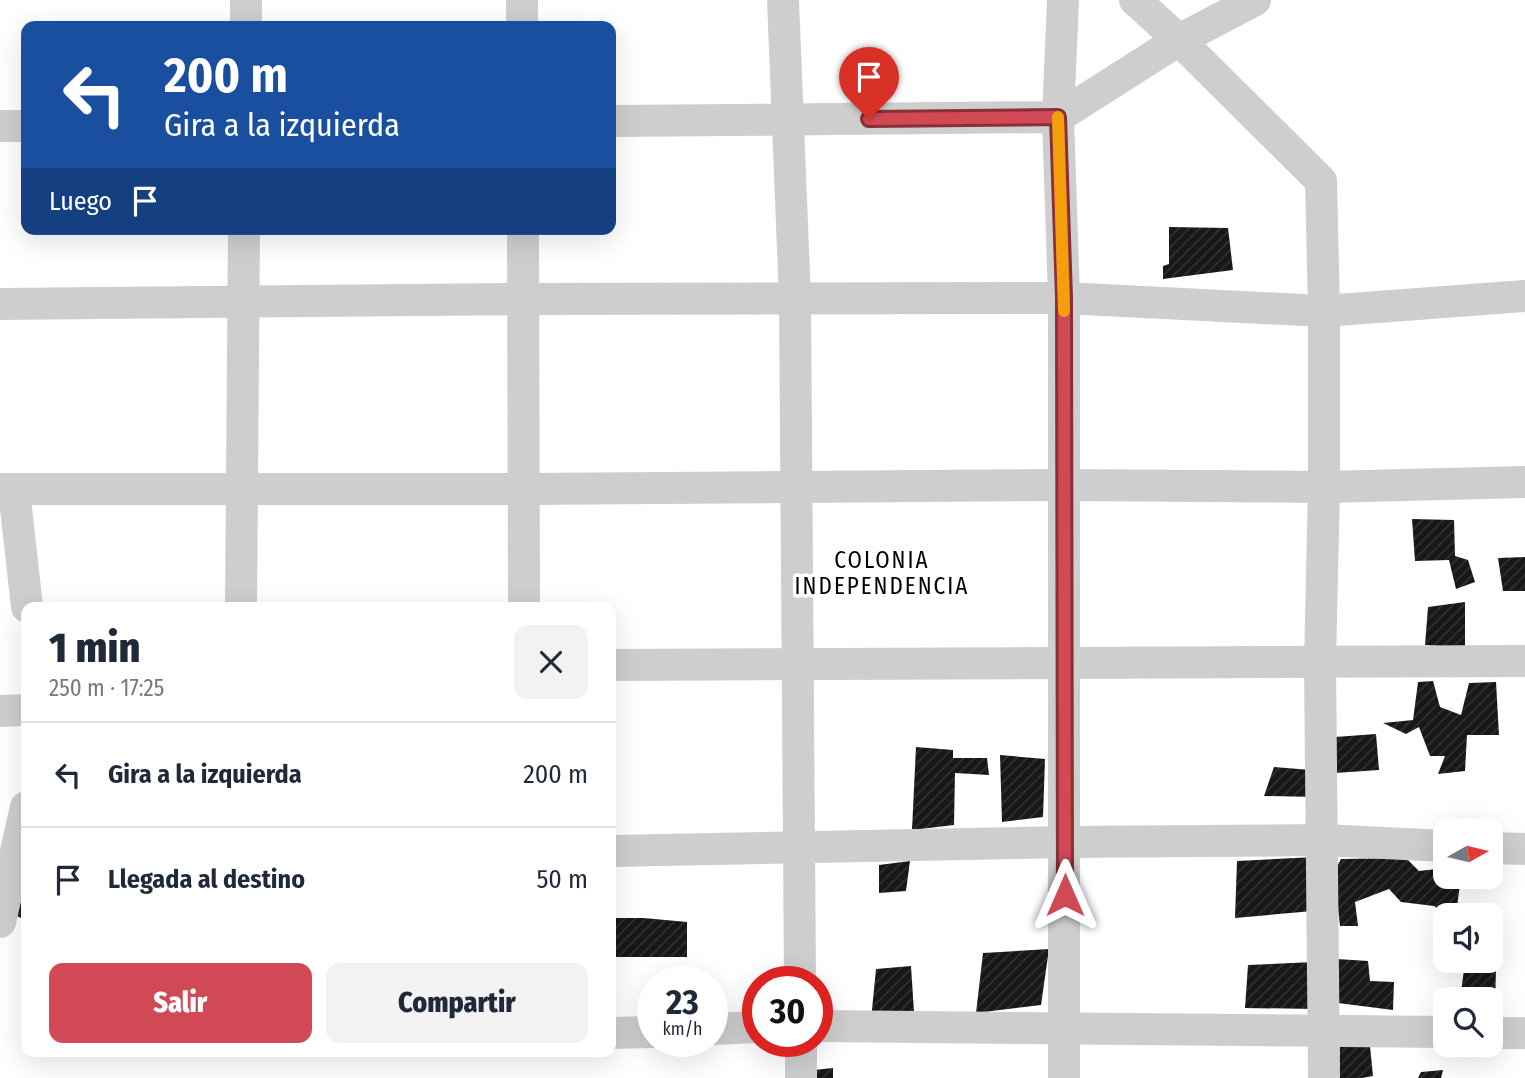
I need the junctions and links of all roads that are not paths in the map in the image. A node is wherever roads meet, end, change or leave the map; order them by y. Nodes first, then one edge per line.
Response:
1 (246, 0) edge
2 (522, 0) edge
3 (783, 0) edge
4 (1063, 0) edge
5 (1135, 0) edge
6 (1255, 0) edge
7 (246, 21) edge
8 (522, 21) edge
9 (1179, 40) junction
10 (1058, 117) junction
11 (788, 120) junction
12 (616, 121) edge
13 (0, 126) edge
14 (21, 126) edge
15 (244, 235) edge
16 (523, 235) edge
17 (1525, 296) edge
18 (1064, 298) junction
19 (523, 299) junction
20 (795, 299) junction
21 (244, 303) junction
22 (0, 304) edge
23 (1324, 311) junction
24 (1525, 482) edge
25 (1064, 485) junction
26 (796, 487) junction
27 (1324, 487) junction
28 (7, 489) edge
29 (242, 489) junction
30 (524, 489) junction
31 (26, 602) edge
32 (241, 602) edge
33 (524, 602) edge
34 (1525, 660) edge
35 (1320, 662) junction
36 (1065, 663) junction
37 (798, 664) junction
38 (616, 665) edge
39 (21, 710) edge
40 (0, 711) edge
41 (21, 829) edge
42 (1322, 840) junction
43 (1065, 842) junction
44 (1433, 845) edge
45 (799, 847) junction
46 (1503, 848) edge
47 (1525, 849) edge
48 (616, 851) edge
49 (0, 922) edge
50 (800, 966) edge
51 (833, 1026) edge
52 (1064, 1028) junction
53 (1324, 1030) junction
54 (637, 1032) edge
55 (1433, 1032) edge
56 (1503, 1032) edge
57 (616, 1033) edge
58 (1525, 1033) edge
59 (801, 1057) edge
60 (802, 1078) edge
61 (1064, 1078) edge
62 (1324, 1078) edge

1 - 7 street
2 - 8 street
3 - 11 street
4 - 10 street
5 - 9 street
6 - 9 street
9 - 10 street
9 - 23 street
10 - 11 street
10 - 18 street
11 - 12 street
11 - 20 street
13 - 14 street
15 - 21 street
16 - 19 street
17 - 23 street
18 - 20 street
18 - 23 street
18 - 25 street
19 - 20 street
19 - 21 street
19 - 30 street
20 - 26 street
21 - 22 street
21 - 29 street
23 - 27 street
24 - 27 street
25 - 26 street
25 - 27 street
25 - 36 street
26 - 30 street
26 - 37 street
27 - 35 street
28 - 29 street
28 - 31 street
29 - 30 street
29 - 32 street
30 - 33 street
34 - 35 street
35 - 36 street
35 - 42 street
36 - 37 street
36 - 43 street
37 - 38 street
37 - 45 street
39 - 40 street
41 - 49 street
42 - 43 street
42 - 44 street
42 - 53 street
43 - 45 street
43 - 52 street
45 - 48 street
45 - 50 street
46 - 47 street
51 - 52 street
52 - 53 street
52 - 61 street
53 - 55 street
53 - 62 street
54 - 57 street
56 - 58 street
59 - 60 street

